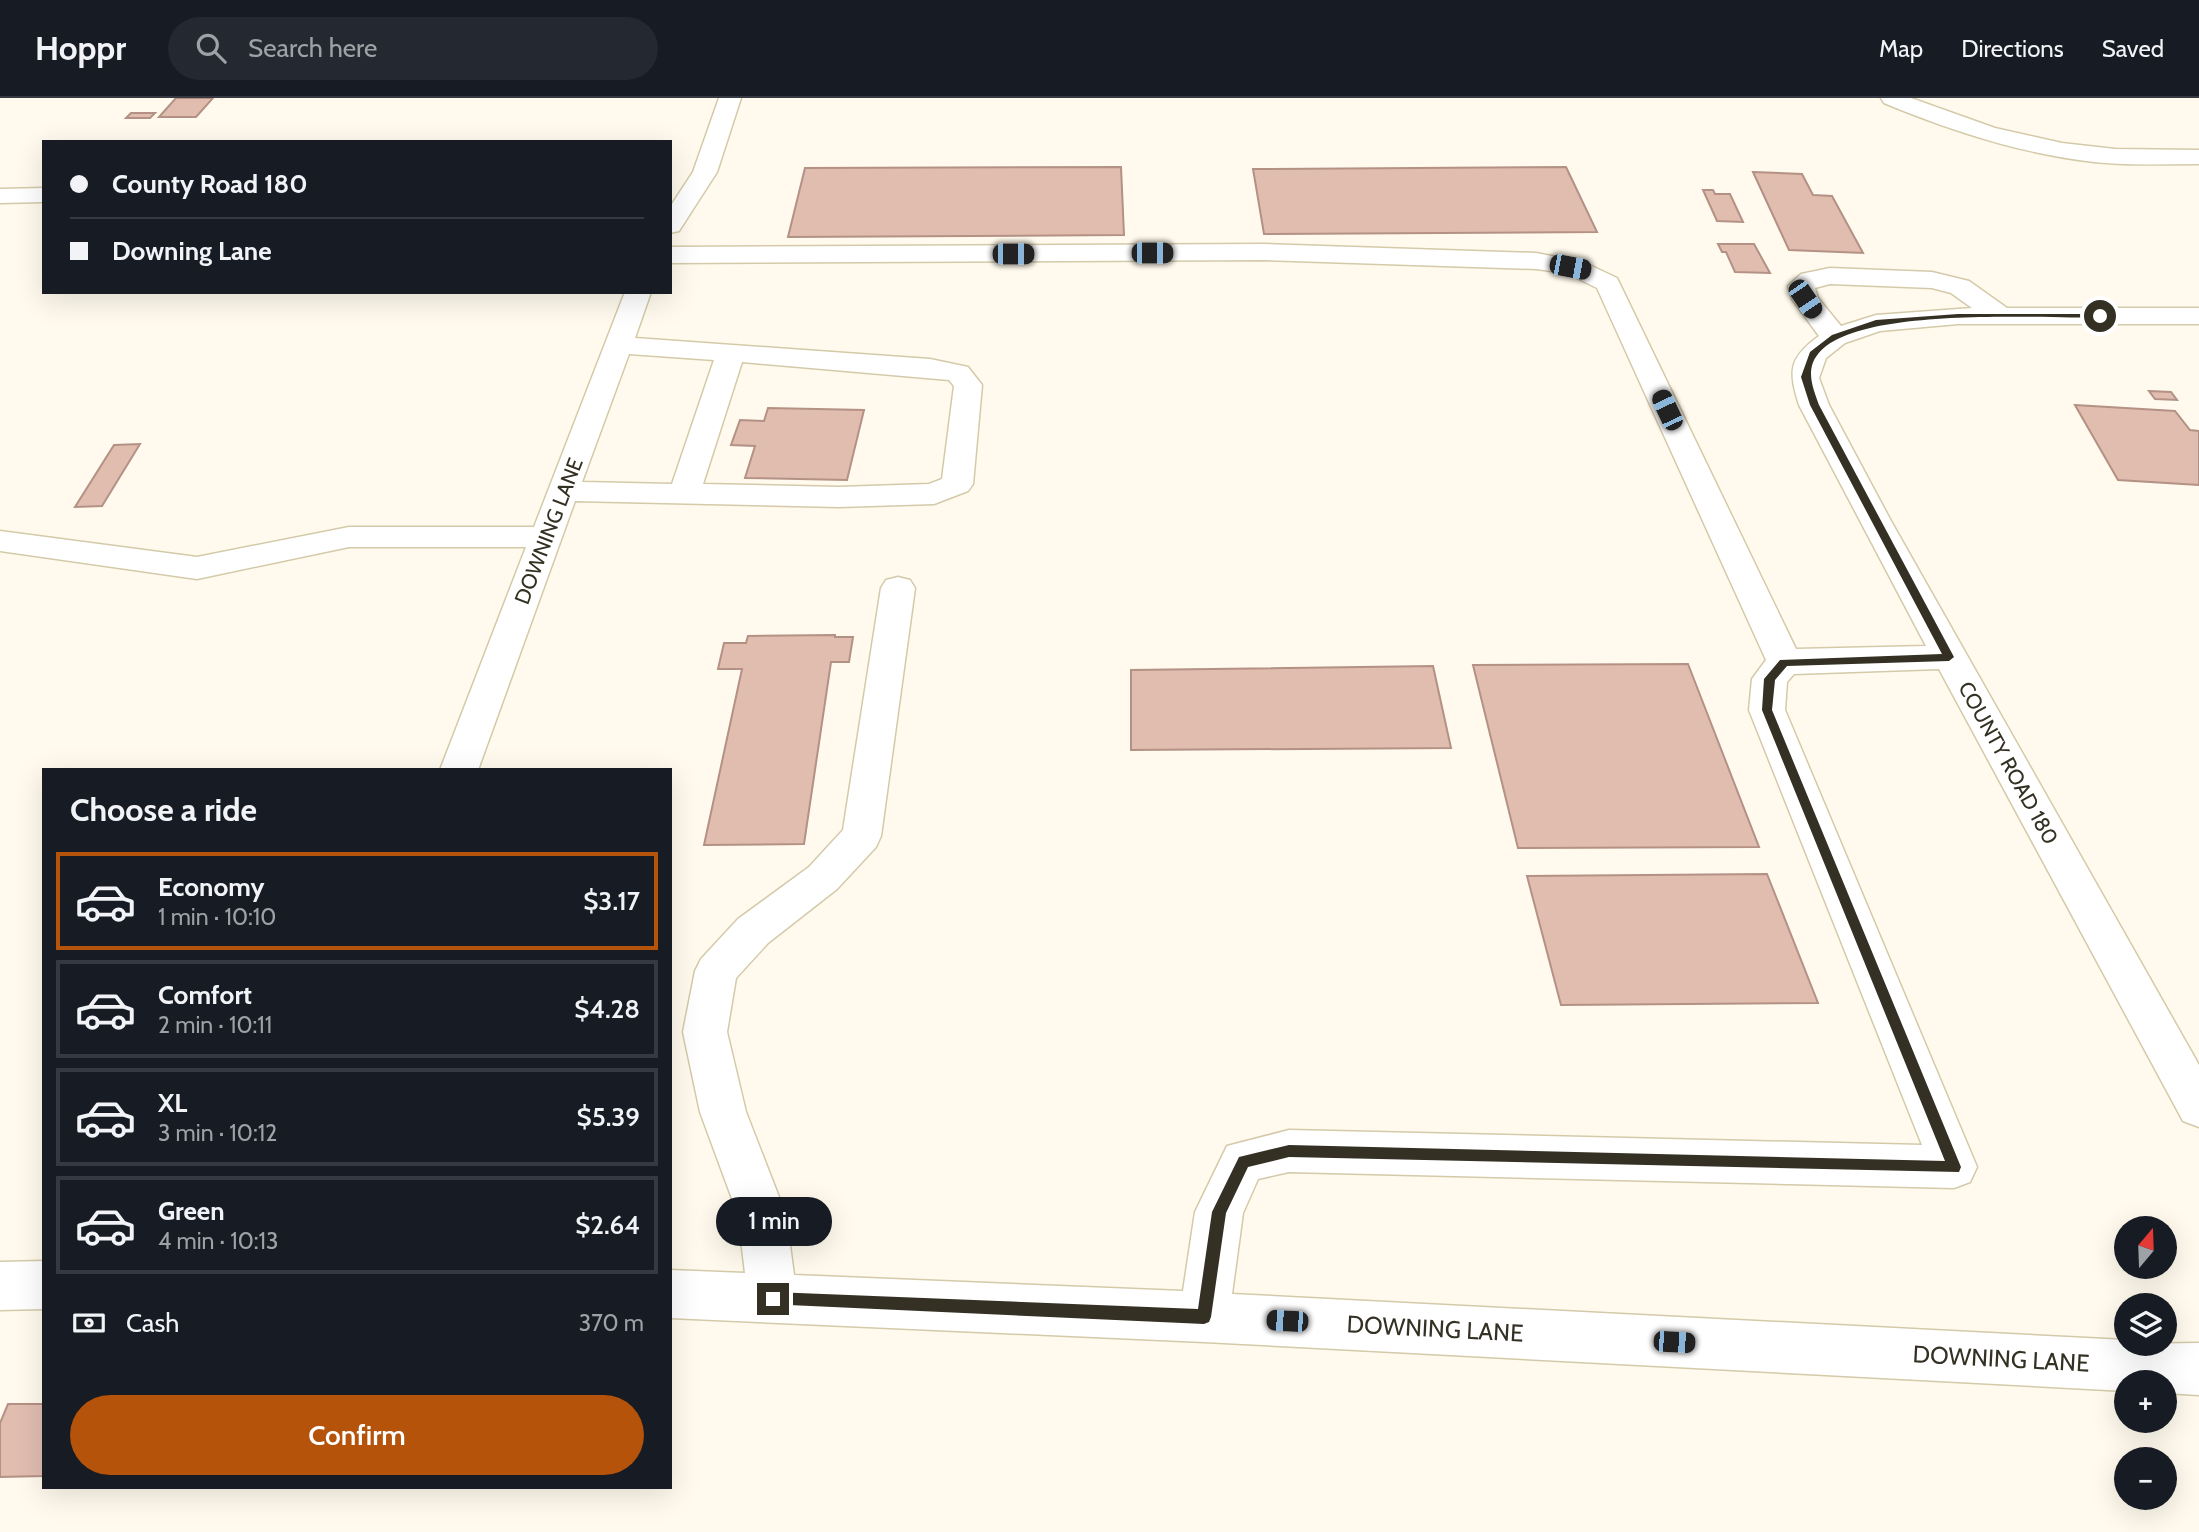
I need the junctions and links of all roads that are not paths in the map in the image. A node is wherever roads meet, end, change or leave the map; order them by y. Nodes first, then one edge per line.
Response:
1 (730, 98) edge
2 (1892, 98) edge
3 (2199, 157) edge
4 (42, 195) edge
5 (0, 196) edge
6 (672, 221) edge
7 (672, 255) edge
8 (637, 294) edge
9 (2001, 316) junction
10 (2199, 316) edge
11 (1835, 337) junction
12 (619, 345) junction
13 (731, 352) junction
14 (564, 491) junction
15 (684, 494) junction
16 (547, 537) junction
17 (0, 541) edge
18 (898, 588) dead end
19 (1949, 657) junction
20 (1784, 662) junction
21 (460, 768) edge
22 (2199, 1107) edge
23 (42, 1285) edge
24 (0, 1286) edge
25 (672, 1294) edge
26 (773, 1299) junction
27 (1204, 1317) junction
28 (2199, 1369) edge

1 - 6 street
2 - 3 street
4 - 5 street
7 - 20 street
8 - 12 street, DOWNING LANE
9 - 10 street, COUNTY ROAD 180
9 - 11 street, COUNTY ROAD 180
9 - 11 street
11 - 19 street, COUNTY ROAD 180
12 - 13 street
12 - 14 street, DOWNING LANE
13 - 15 street
13 - 15 street
14 - 15 street
14 - 16 street, DOWNING LANE
16 - 17 street
16 - 21 street, DOWNING LANE
18 - 26 street
19 - 20 street
19 - 22 street, COUNTY ROAD 180
20 - 27 street
23 - 24 street
25 - 26 street, DOWNING LANE
26 - 27 street, DOWNING LANE
27 - 28 street, DOWNING LANE

